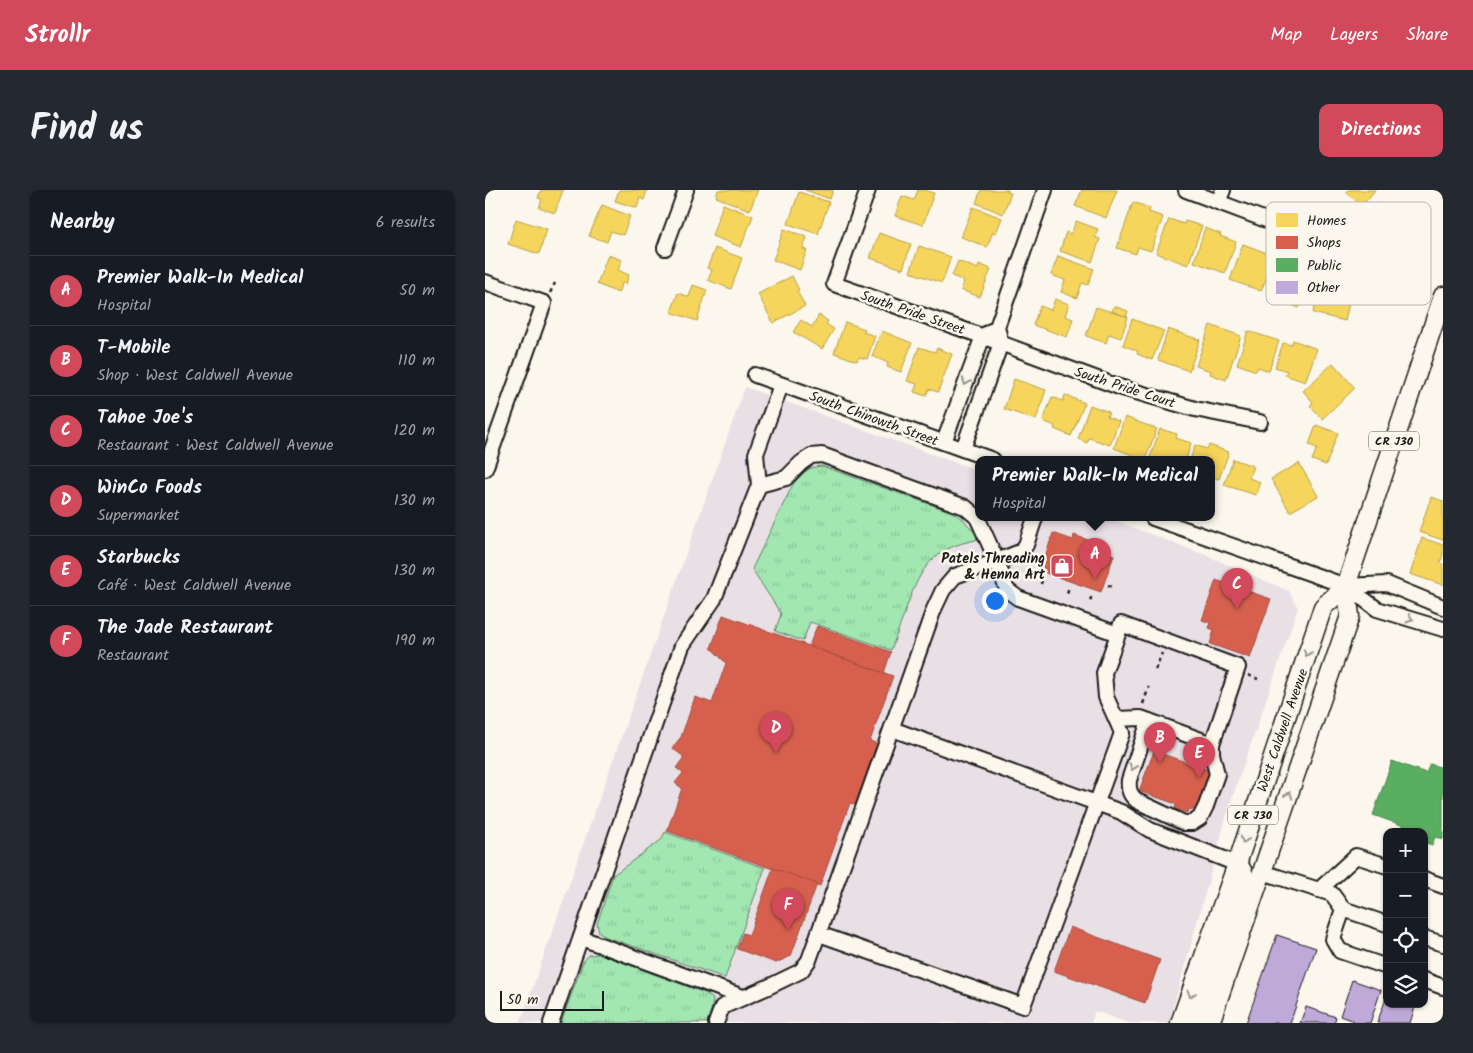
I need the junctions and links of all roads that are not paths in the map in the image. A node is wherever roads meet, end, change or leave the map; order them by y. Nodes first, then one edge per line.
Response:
1 (686, 190) edge
2 (868, 190) edge
3 (1045, 190) edge
4 (1186, 190) edge
5 (1220, 196) edge
6 (1266, 216) edge
7 (665, 248) dead end
8 (485, 282) edge
9 (1443, 296) edge
10 (993, 336) junction
11 (755, 376) dead end
12 (781, 385) junction
13 (1260, 422) dead end
14 (944, 442) junction
15 (963, 449) junction
16 (982, 456) edge
17 (485, 469) edge
18 (759, 485) junction
19 (975, 515) edge
20 (979, 521) edge
21 (1034, 521) edge
22 (1161, 521) edge
23 (997, 561) junction
24 (1345, 586) junction
25 (1443, 607) edge
26 (1443, 629) edge
27 (1117, 634) junction
28 (1116, 719) junction
29 (1149, 721) junction
30 (892, 729) junction
31 (1212, 744) junction
32 (1096, 803) junction
33 (1237, 864) junction
34 (1383, 865) edge
35 (1262, 872) junction
36 (1428, 880) edge
37 (1443, 886) edge
38 (1319, 890) junction
39 (1343, 909) junction
40 (1383, 923) edge
41 (819, 934) junction
42 (581, 938) junction
43 (1428, 939) edge
44 (1443, 944) edge
45 (1383, 966) edge
46 (1428, 981) edge
47 (1443, 987) edge
48 (743, 997) junction
49 (551, 1023) edge
50 (716, 1023) edge
51 (1180, 1023) edge
52 (1197, 1023) edge
53 (1211, 1023) edge

1 - 7 street
2 - 10 street, South Pride Street
3 - 10 street
4 - 5 street
5 - 6 street
8 - 17 street
9 - 24 main road, West Caldwell Avenue / CR J30
10 - 13 street, South Pride Court
10 -> 14 street
10 - 15 street
11 - 12 street, South Chinowth Street
12 - 14 street, South Chinowth Street
12 - 18 street
14 - 15 street, South Chinowth Street
15 - 16 street, South Chinowth Street
18 - 19 street
18 - 42 street
20 - 23 street
21 - 23 street
22 - 24 street
23 - 27 street
23 - 30 street
24 - 25 street
24 -> 26 street
24 -> 33 main road, West Caldwell Avenue / CR J30
35 -> 24 main road, West Caldwell Avenue / CR J30
27 - 28 street
27 - 31 street
28 - 29 street
28 - 32 street
29 - 31 street
29 -> 31 street
30 - 32 street
30 - 41 street
32 - 33 street
32 - 41 street
33 -> 51 main road, West Caldwell Avenue / CR J30
33 - 52 main road
34 - 38 street
35 - 38 street
35 - 53 main road, West Caldwell Avenue / CR J30
36 - 37 street
38 - 39 street
39 - 40 street
39 - 45 street
41 - 48 street
42 - 48 street
42 - 49 street
43 - 44 street
46 - 47 street
48 - 50 street

